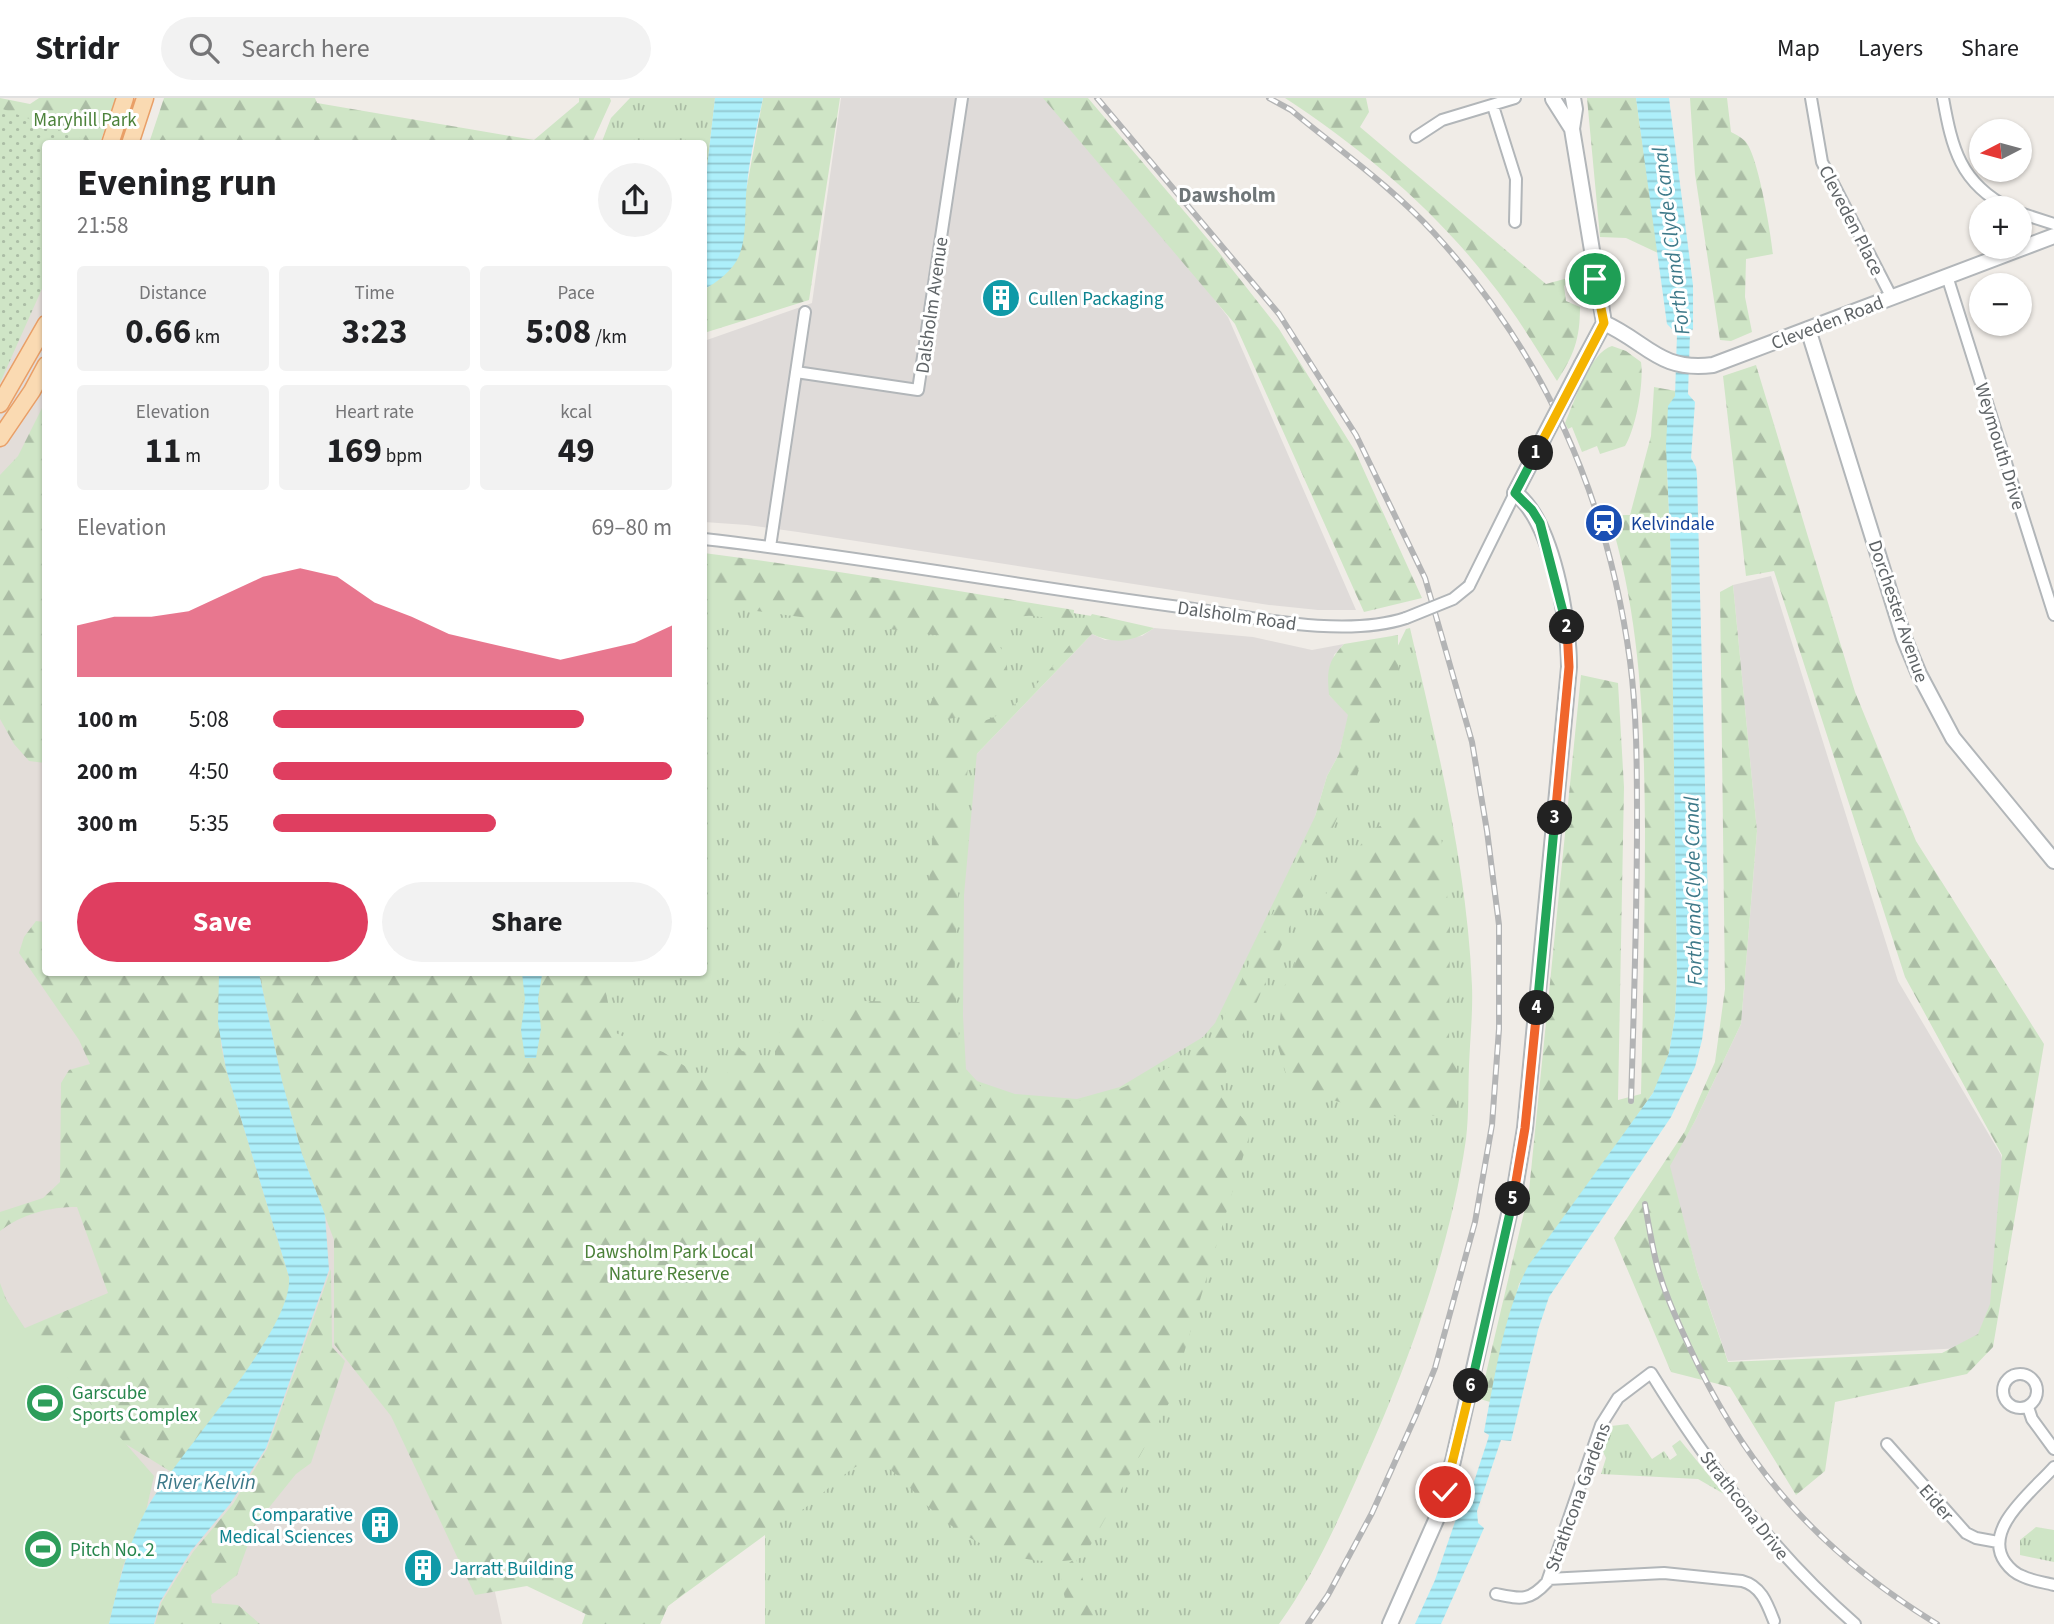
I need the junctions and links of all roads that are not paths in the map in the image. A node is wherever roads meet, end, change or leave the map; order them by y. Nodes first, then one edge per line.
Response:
1 (125, 98) edge
2 (145, 98) edge
3 (962, 98) edge
4 (1515, 98) edge
5 (1551, 98) edge
6 (1559, 98) edge
7 (1573, 98) edge
8 (1811, 98) edge
9 (1943, 98) edge
10 (1493, 106) junction
11 (1572, 129) junction
12 (1416, 137) dead end
13 (114, 140) edge
14 (131, 140) edge
15 (1992, 196) edge
16 (2032, 217) edge
17 (1515, 222) dead end
18 (2054, 225) edge
19 (2054, 236) edge
20 (1947, 276) junction
21 (1892, 298) junction
22 (805, 312) dead end
23 (1604, 323) junction
24 (1808, 329) junction
25 (42, 331) edge
26 (42, 372) edge
27 (796, 372) junction
28 (0, 404) edge
29 (0, 438) edge
30 (1515, 493) junction
31 (707, 539) edge
32 (770, 547) junction
33 (2054, 615) edge
34 (2054, 861) edge
35 (1651, 1373) joint
36 (2028, 1407) dead end
37 (1887, 1444) dead end
38 (2054, 1449) edge
39 (2054, 1467) edge
40 (1998, 1542) junction
41 (1548, 1579) junction
42 (2054, 1585) edge
43 (1496, 1594) dead end
44 (1774, 1621) dead end
45 (1390, 1624) edge
46 (1855, 1624) edge

1 - 13 main road
2 - 14 main road
3 - 27 street, Dalsholm Avenue
4 - 10 street
5 - 6 street
5 - 11 street
7 - 11 street
8 - 21 street, Cleveden Place
9 - 15 street
10 - 12 street
10 - 17 street
11 - 23 street
16 - 18 street
19 - 20 street, Cleveden Road
20 - 21 street, Cleveden Road
20 - 33 street, Weymouth Drive
21 - 24 street, Cleveden Road
22 - 27 street
23 - 24 street, Cleveden Road
23 - 30 street, Dalsholm Road, bridge
24 - 34 street, Dorchester Avenue
25 - 28 main road
26 - 29 main road
27 - 32 street
30 - 32 street, Dalsholm Road, bridge
30 - 45 street
31 - 32 street, Dalsholm Road
35 - 41 street, Strathcona Gardens
35 - 46 street, Strathcona Drive
36 - 38 street
37 - 40 street, Eider
39 - 40 street
40 - 42 street
41 - 43 street, Strathcona Gardens
41 - 44 street

